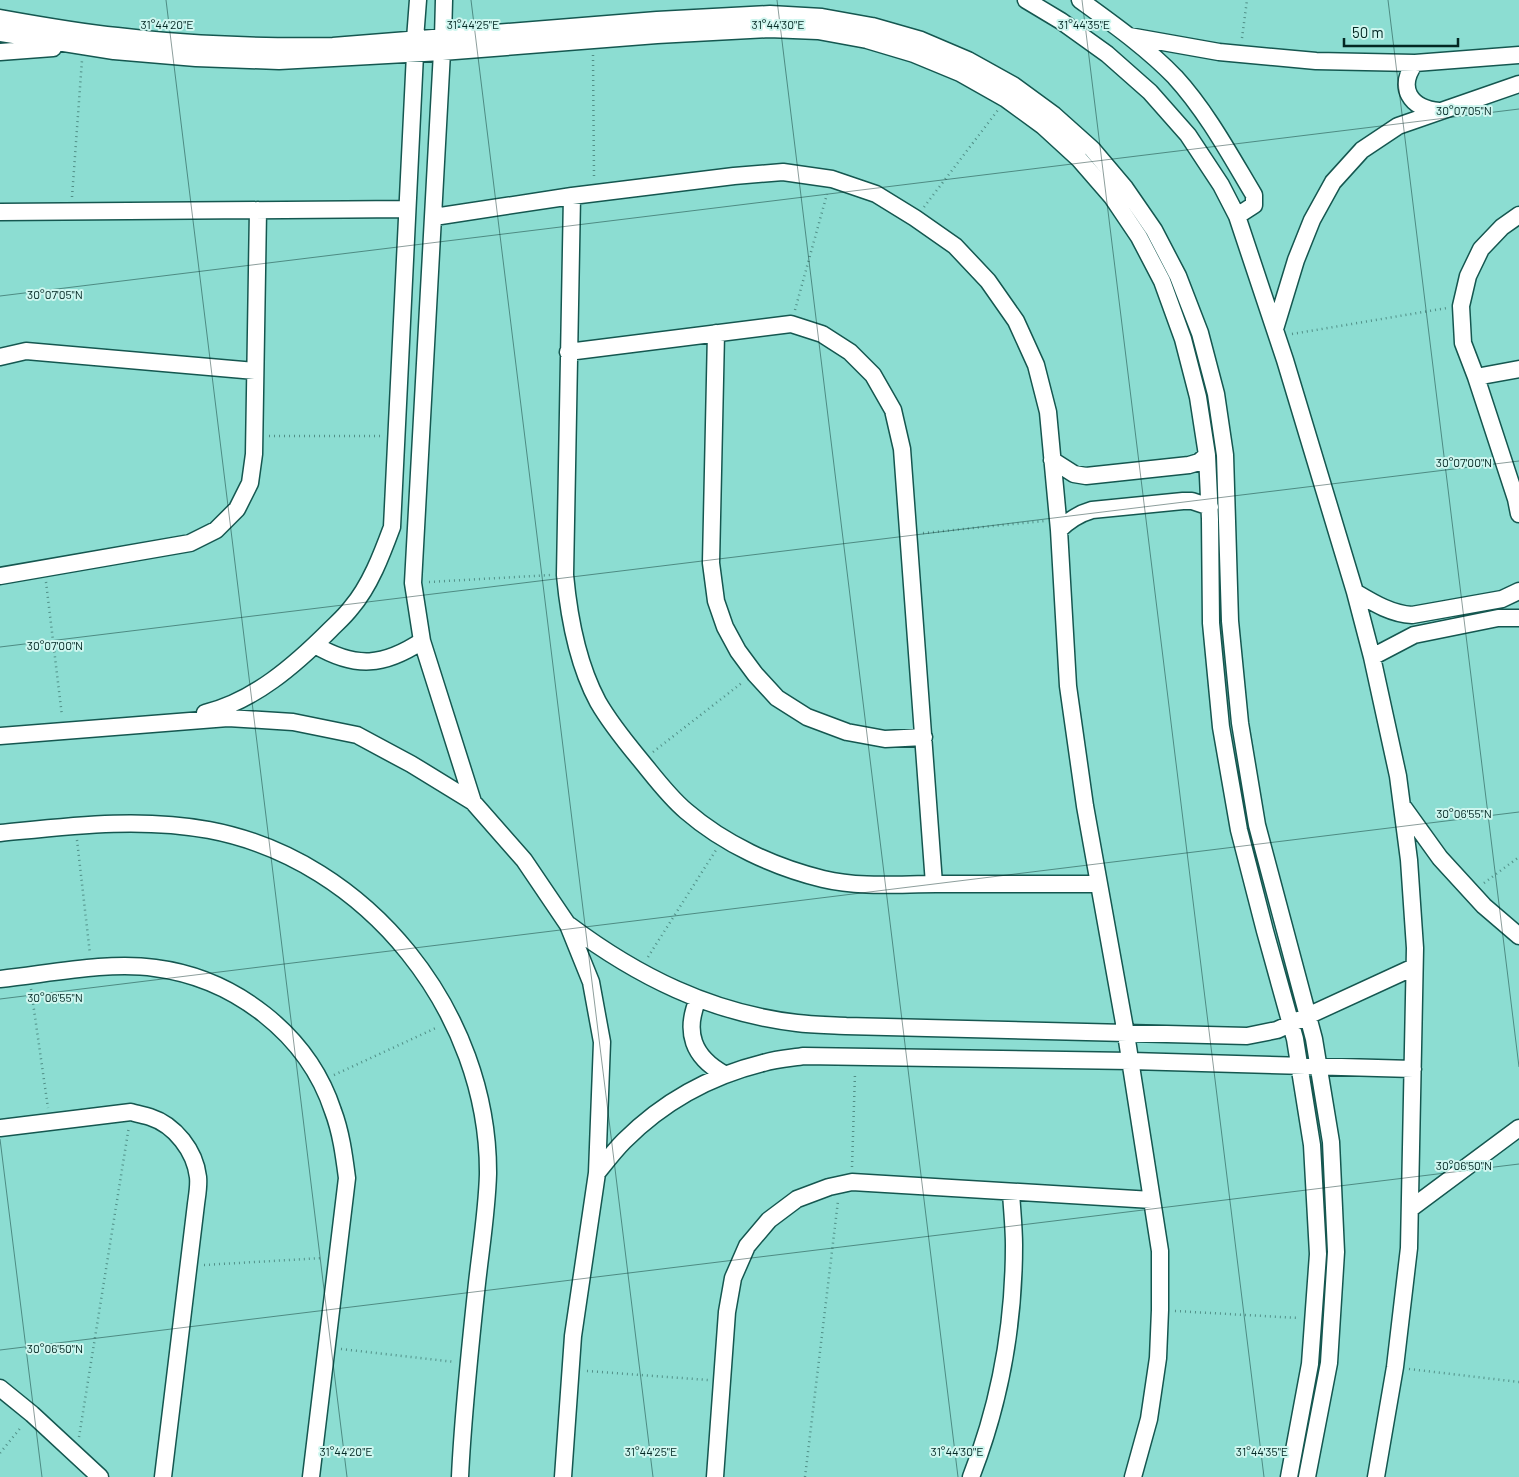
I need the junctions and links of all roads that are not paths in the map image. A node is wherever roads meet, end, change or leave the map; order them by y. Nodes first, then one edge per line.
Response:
1 (418, 0) edge
2 (444, 0) edge
3 (1026, 0) edge
4 (1080, 0) edge
5 (0, 18) edge
6 (0, 33) edge
7 (1129, 36) junction
8 (490, 41) junction
9 (443, 45) junction
10 (82, 46) junction
11 (415, 47) junction
12 (0, 52) edge
13 (332, 52) junction
14 (1519, 55) edge
15 (1415, 63) junction
16 (1519, 84) edge
17 (1439, 111) junction
18 (572, 196) junction
19 (258, 210) junction
20 (407, 210) junction
21 (0, 212) edge
22 (1519, 215) edge
23 (1237, 216) junction
24 (434, 217) junction
25 (716, 333) junction
26 (1276, 333) junction
27 (568, 352) junction
28 (0, 357) edge
29 (1519, 369) edge
30 (255, 371) junction
31 (1476, 377) junction
32 (1207, 455) junction
33 (1052, 460) junction
34 (1210, 508) junction
35 (1519, 514) edge
36 (1059, 525) junction
37 (0, 576) edge
38 (1519, 591) edge
39 (1355, 592) junction
40 (1519, 618) edge
41 (422, 641) junction
42 (315, 645) junction
43 (1372, 657) junction
44 (163, 724) junction
45 (0, 736) edge
46 (924, 737) junction
47 (473, 802) junction
48 (1402, 805) junction
49 (0, 832) edge
50 (934, 884) junction
51 (1099, 884) junction
52 (568, 925) junction
53 (1519, 936) edge
54 (1414, 968) junction
55 (0, 979) edge
56 (698, 999) junction
57 (1308, 1016) junction
58 (1291, 1024) junction
59 (1126, 1034) junction
60 (1130, 1061) junction
61 (1300, 1066) junction
62 (1318, 1066) junction
63 (1413, 1069) junction
64 (724, 1074) junction
65 (0, 1128) edge
66 (1519, 1128) edge
67 (596, 1174) junction
68 (1011, 1192) junction
69 (1152, 1200) junction
70 (1410, 1210) junction
71 (0, 1388) edge
72 (100, 1477) edge
73 (163, 1477) edge
74 (311, 1477) edge
75 (460, 1477) edge
76 (563, 1477) edge
77 (715, 1477) edge
78 (971, 1477) edge
79 (1132, 1477) edge
80 (1289, 1477) edge
81 (1307, 1477) edge
82 (1376, 1477) edge

1 - 11 street
2 - 9 street
3 - 23 street
4 - 7 street
5 - 13 street
6 - 10 street
7 - 15 street
7 - 23 street
8 - 9 street
8 - 32 street
8 - 57 street
9 - 11 street
9 - 24 street
10 - 12 street
10 - 13 street
11 - 13 street
11 - 20 street
14 - 15 street
15 - 17 street
16 - 17 street
17 - 26 street
18 - 24 street
18 - 27 street
18 - 33 street
19 - 20 street
19 - 21 street
19 - 30 street
20 - 42 street
22 - 31 street
23 - 26 street
24 - 41 street
25 - 27 street
25 - 46 street
25 - 46 street
26 - 39 street
27 - 50 street
28 - 30 street
29 - 31 street
30 - 37 street
31 - 35 street
32 - 33 street
32 - 34 street
33 - 36 street
34 - 36 street
34 - 58 street
36 - 51 street
38 - 39 street
39 - 43 street
40 - 43 street
41 - 42 street
41 - 47 street
42 - 44 street
43 - 48 street
44 - 45 street
44 - 47 street
46 - 50 street
47 - 52 street
48 - 53 street
48 - 54 street
49 - 75 street
50 - 51 street
51 - 59 street
52 - 56 street
52 - 67 street
54 - 57 street
54 - 63 street
55 - 74 street
56 - 59 street
56 - 64 street
57 - 58 street
57 - 62 street
58 - 59 street
58 - 61 street
59 - 60 street
60 - 61 street
60 - 64 street
60 - 69 street
61 - 62 street
61 - 80 street
62 - 63 street
62 - 81 street
63 - 70 street
64 - 67 street
65 - 73 street
66 - 70 street
67 - 76 street
68 - 69 street
68 - 77 street
68 - 78 street
69 - 79 street
70 - 82 street
71 - 72 street

